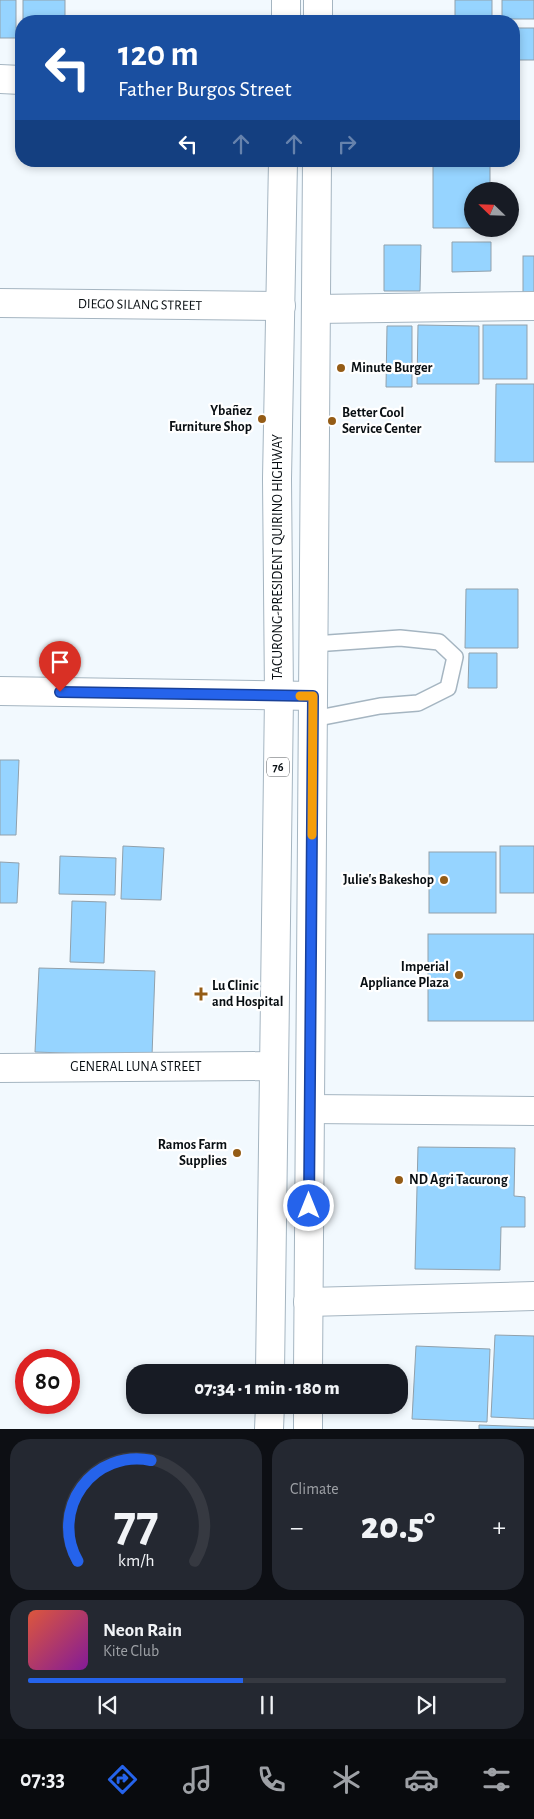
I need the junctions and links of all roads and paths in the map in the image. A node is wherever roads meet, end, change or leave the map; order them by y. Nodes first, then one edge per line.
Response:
1 (286, 0) edge
2 (318, 0) edge
3 (286, 15) edge
4 (318, 15) edge
5 (0, 79) edge
6 (15, 80) edge
7 (283, 167) edge
8 (317, 167) edge
9 (0, 303) edge
10 (281, 306) junction
11 (534, 306) edge
12 (316, 309) junction
13 (314, 644) junction
14 (0, 691) edge
15 (279, 696) junction
16 (313, 708) junction
17 (273, 1066) junction
18 (0, 1068) edge
19 (310, 1109) junction
20 (534, 1111) edge
21 (534, 1296) edge
22 (308, 1302) junction
23 (270, 1364) edge
24 (308, 1364) edge
25 (270, 1414) edge
26 (308, 1414) edge
27 (269, 1429) edge
28 (308, 1429) edge

1 - 3 main road
2 - 4 main road
5 - 6 main road
7 - 10 main road, TACURONG-PRESIDENT QUIRINO HIGHWAY / 76
8 - 12 main road
9 - 10 main road, DIEGO SILANG STREET
10 - 15 main road, TACURONG-PRESIDENT QUIRINO HIGHWAY / 76
11 - 12 main road
12 - 13 main road
13 - 16 main road
13 - 16 lane
14 - 15 main road
15 - 16 main road
15 - 17 main road, TACURONG-PRESIDENT QUIRINO HIGHWAY / 76
16 - 19 main road
17 - 18 main road, GENERAL LUNA STREET
17 - 23 main road, TACURONG-PRESIDENT QUIRINO HIGHWAY / 76
19 - 20 main road
19 - 22 main road
21 - 22 main road
22 - 24 main road
25 - 27 main road
26 - 28 main road

